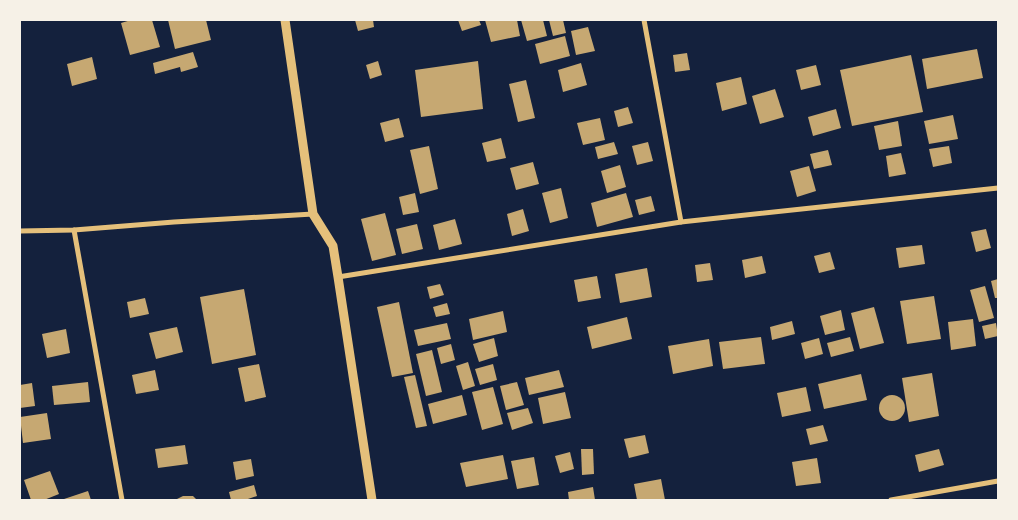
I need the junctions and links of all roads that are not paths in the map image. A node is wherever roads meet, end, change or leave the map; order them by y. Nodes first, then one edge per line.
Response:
1 (285, 20) edge
2 (644, 20) edge
3 (998, 188) edge
4 (313, 214) junction
5 (681, 222) junction
6 (74, 230) junction
7 (20, 231) edge
8 (338, 277) junction
9 (998, 481) edge
10 (122, 500) edge
11 (372, 500) edge
12 (891, 500) edge

1 - 4 street
2 - 5 street
3 - 5 street
4 - 6 street
4 - 8 street
5 - 8 street
6 - 7 street
6 - 10 street
8 - 11 street
9 - 12 street

